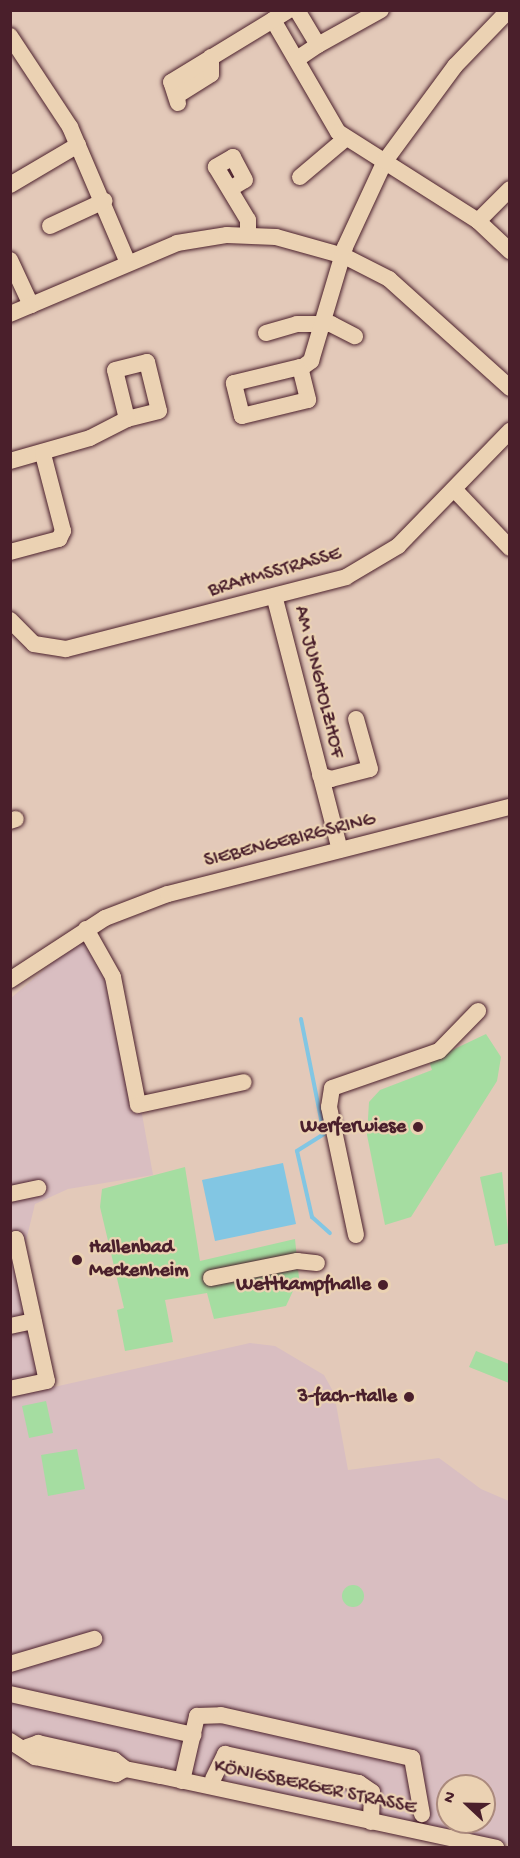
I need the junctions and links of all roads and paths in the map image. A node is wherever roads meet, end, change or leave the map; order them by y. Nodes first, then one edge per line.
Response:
1 (289, 10) edge
2 (297, 10) edge
3 (381, 10) edge
4 (508, 10) edge
5 (273, 20) junction
6 (10, 36) edge
7 (318, 45) junction
8 (297, 59) junction
9 (178, 99) dead end
10 (345, 139) junction
11 (78, 145) junction
12 (385, 161) junction
13 (300, 177) dead end
14 (10, 185) edge
15 (230, 189) dead end
16 (510, 189) edge
17 (104, 201) junction
18 (478, 221) junction
19 (50, 226) dead end
20 (248, 235) junction
21 (510, 251) edge
22 (344, 256) junction
23 (10, 260) edge
24 (128, 263) junction
25 (31, 305) junction
26 (10, 314) edge
27 (324, 324) junction
28 (266, 333) dead end
29 (355, 336) dead end
30 (300, 369) dead end
31 (510, 388) edge
32 (127, 419) junction
33 (510, 431) edge
34 (43, 454) junction
35 (10, 461) edge
36 (454, 489) junction
37 (510, 548) edge
38 (10, 552) edge
39 (275, 599) junction
40 (10, 620) edge
41 (356, 719) dead end
42 (320, 775) junction
43 (510, 807) edge
44 (340, 850) junction
45 (86, 929) junction
46 (10, 980) edge
47 (478, 1011) dead end
48 (244, 1082) dead end
49 (38, 1188) dead end
50 (10, 1194) edge
51 (356, 1235) dead end
52 (12, 1244) edge
53 (316, 1263) dead end
54 (211, 1278) dead end
55 (23, 1324) edge
56 (10, 1381) edge
57 (10, 1389) edge
58 (94, 1639) dead end
59 (10, 1664) edge
60 (10, 1694) edge
61 (10, 1741) edge
62 (192, 1741) junction
63 (213, 1779) dead end
64 (182, 1781) junction
65 (422, 1814) dead end
66 (371, 1821) junction
67 (496, 1848) edge

1 - 5 street
2 - 7 street
3 - 7 street
4 - 12 street
5 - 8 street
5 - 9 street
6 - 11 street
7 - 8 street
8 - 10 street
10 - 12 street
10 - 13 street
11 - 14 street
11 - 17 street
12 - 18 street
12 - 22 street
15 - 20 street
16 - 18 street
17 - 19 street
17 - 24 street
18 - 21 street
20 - 22 street
20 - 24 street
22 - 27 street
22 - 31 street
23 - 25 street
24 - 25 street
25 - 26 street
27 - 28 street
27 - 29 street
27 - 30 street
32 - 32 street
32 - 34 street
33 - 36 street, BRAHMSSTRASSE
34 - 35 street
34 - 38 street
36 - 37 street
36 - 39 street, BRAHMSSTRASSE
39 - 40 street, BRAHMSSTRASSE
39 - 42 street, AM JUNGHOLZHOF
41 - 42 street, AM JUNGHOLZHOF
42 - 44 street, AM JUNGHOLZHOF
43 - 44 street, SIEBENGEBIRGSRING
44 - 45 street, SIEBENGEBIRGSRING
45 - 46 street, SIEBENGEBIRGSRING
45 - 48 street
47 - 51 street
49 - 50 street
52 - 55 street
53 - 54 street
55 - 56 street
55 - 57 street
58 - 59 street
60 - 62 street
61 - 64 street, KÖNIGSBERGER STRASSE
62 - 64 street
62 - 65 street
63 - 66 street
64 - 66 street, KÖNIGSBERGER STRASSE
66 - 67 street, KÖNIGSBERGER STRASSE

